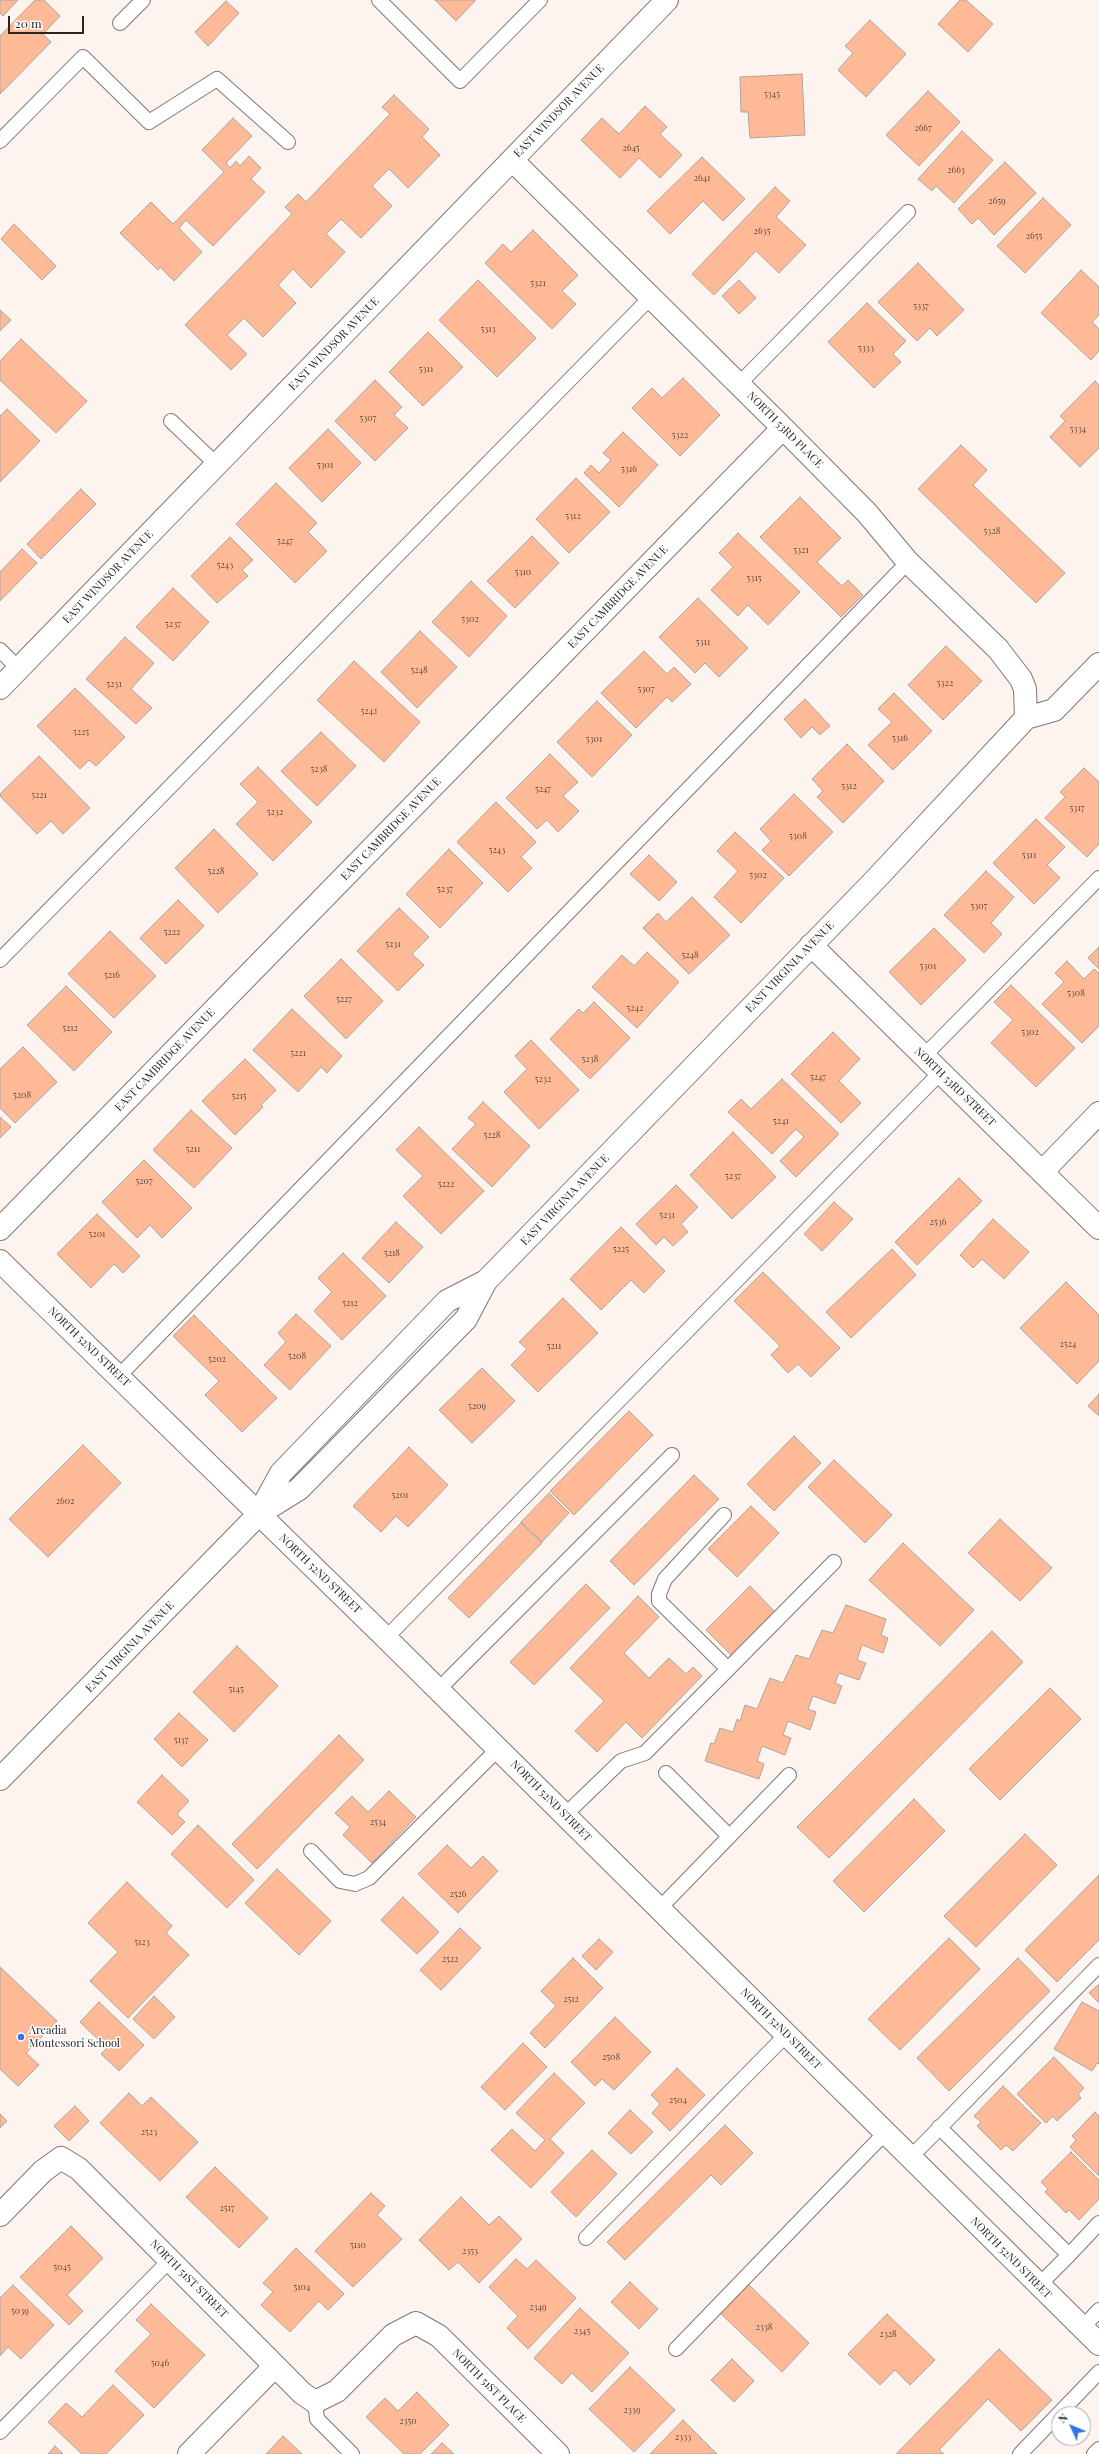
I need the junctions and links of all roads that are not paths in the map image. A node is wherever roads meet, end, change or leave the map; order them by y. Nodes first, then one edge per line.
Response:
1 (143, 0) edge
2 (379, 0) edge
3 (540, 0) edge
4 (667, 0) edge
5 (120, 23) dead end
6 (0, 141) edge
7 (288, 142) dead end
8 (512, 160) junction
9 (908, 212) dead end
10 (651, 297) junction
11 (739, 384) junction
12 (171, 421) dead end
13 (783, 428) junction
14 (216, 465) junction
15 (908, 562) junction
16 (0, 650) edge
17 (1099, 664) edge
18 (19, 669) junction
19 (0, 688) edge
20 (1026, 718) junction
21 (1099, 878) edge
22 (811, 945) junction
23 (0, 960) edge
24 (924, 1056) junction
25 (941, 1072) junction
26 (1099, 1113) edge
27 (1042, 1172) junction
28 (1099, 1228) edge
29 (0, 1230) edge
30 (0, 1261) edge
31 (119, 1376) junction
32 (672, 1455) dead end
33 (259, 1514) junction
34 (724, 1515) dead end
35 (834, 1562) dead end
36 (386, 1638) junction
37 (728, 1670) junction
38 (438, 1690) junction
39 (498, 1749) junction
40 (666, 1773) dead end
41 (789, 1775) dead end
42 (0, 1779) edge
43 (565, 1815) junction
44 (729, 1836) junction
45 (311, 1851) dead end
46 (659, 1909) junction
47 (1099, 1965) edge
48 (786, 2035) junction
49 (939, 2127) junction
50 (885, 2133) junction
51 (910, 2158) junction
52 (0, 2215) edge
53 (1099, 2223) edge
54 (586, 2238) dead end
55 (1068, 2255) junction
56 (170, 2260) junction
57 (1039, 2286) junction
58 (1099, 2310) edge
59 (1082, 2328) junction
60 (1099, 2344) edge
61 (676, 2349) dead end
62 (275, 2366) junction
63 (1099, 2372) edge
64 (315, 2402) junction
65 (0, 2432) edge
66 (1099, 2449) edge
67 (189, 2454) edge
68 (352, 2454) edge
69 (558, 2454) edge
70 (1020, 2454) edge
71 (1094, 2454) edge

1 - 5 lane
2 - 3 lane
4 - 8 street, EAST WINDSOR AVENUE
6 - 7 lane
8 - 10 street, NORTH 53RD PLACE
8 - 14 street, EAST WINDSOR AVENUE
9 - 11 lane
10 - 11 street, NORTH 53RD PLACE
10 - 23 lane
11 - 13 street, NORTH 53RD PLACE
12 - 14 lane
13 - 15 street, NORTH 53RD PLACE
13 - 29 street, EAST CAMBRIDGE AVENUE
14 - 18 street, EAST WINDSOR AVENUE
15 - 20 street, NORTH 53RD PLACE
15 - 31 lane
16 - 18 lane
17 - 20 street
18 - 19 street, EAST WINDSOR AVENUE
20 - 22 street, EAST VIRGINIA AVENUE
21 - 24 lane
22 - 24 street, NORTH 53RD STREET
22 - 33 street, EAST VIRGINIA AVENUE
24 - 25 street, NORTH 53RD STREET
25 - 27 street, NORTH 53RD STREET
25 - 36 lane
26 - 27 street
27 - 28 street, NORTH 53RD STREET
30 - 31 street, NORTH 52ND STREET
31 - 33 street, NORTH 52ND STREET
32 - 38 lane
33 - 36 street, NORTH 52ND STREET
33 - 42 street, EAST VIRGINIA AVENUE
34 - 37 lane
35 - 37 lane
36 - 38 street, NORTH 52ND STREET
37 - 43 lane
38 - 39 street, NORTH 52ND STREET
39 - 43 street, NORTH 52ND STREET
39 - 45 lane
40 - 44 lane
41 - 44 lane
43 - 46 street, NORTH 52ND STREET
44 - 46 lane
46 - 48 street, NORTH 52ND STREET
47 - 49 lane
48 - 50 street, NORTH 52ND STREET
48 - 54 lane
49 - 51 lane
49 - 55 lane
50 - 51 street, NORTH 52ND STREET
50 - 61 lane
51 - 57 street, NORTH 52ND STREET
52 - 56 street, NORTH 51ST STREET
53 - 55 lane
55 - 57 lane
56 - 62 street, NORTH 51ST STREET
56 - 65 lane
57 - 59 street, NORTH 52ND STREET
58 - 59 lane
59 - 60 street, NORTH 52ND STREET
62 - 64 street, NORTH 51ST STREET
62 - 67 street
63 - 70 lane
64 - 68 lane
64 - 69 street, NORTH 51ST PLACE
66 - 71 lane

